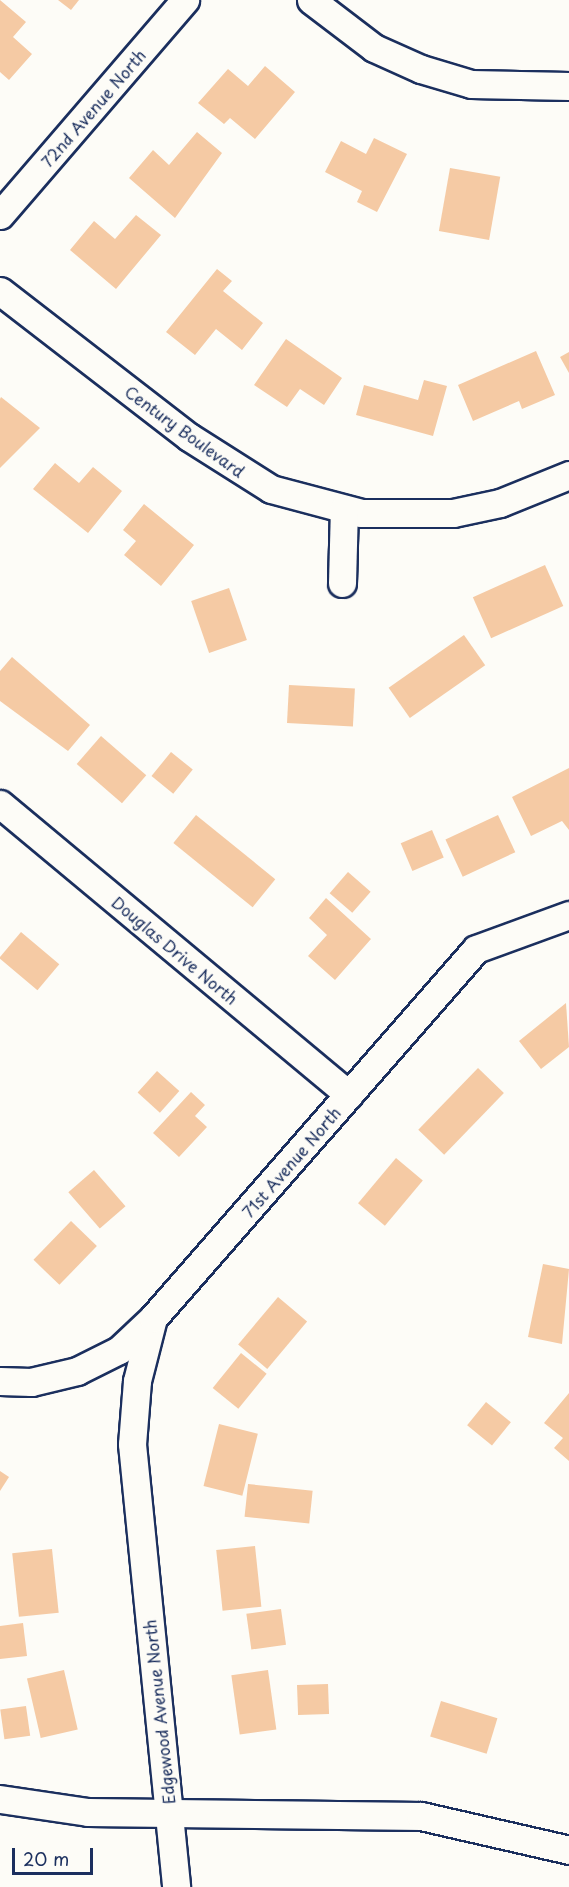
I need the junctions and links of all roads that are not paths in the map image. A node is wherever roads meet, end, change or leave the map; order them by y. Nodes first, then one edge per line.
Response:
1 (185, 0) edge
2 (311, 0) edge
3 (569, 86) edge
4 (0, 215) edge
5 (0, 291) edge
6 (569, 475) edge
7 (344, 509) junction
8 (342, 583) dead end
9 (0, 804) edge
10 (569, 915) edge
11 (349, 1095) junction
12 (153, 1318) junction
13 (0, 1381) edge
14 (0, 1799) edge
15 (169, 1812) junction
16 (569, 1850) edge
17 (176, 1887) edge

1 - 4 street, 72nd Avenue North
2 - 3 street
5 - 7 street, Century Boulevard
6 - 7 street, Century Boulevard
7 - 8 street
9 - 11 street, Douglas Drive North
10 - 11 street, 71st Avenue North
11 - 12 street, 71st Avenue North
12 - 13 street, 71st Avenue North
12 - 15 street, Edgewood Avenue North
14 - 15 street
15 - 16 street, Edgewood Avenue North
15 - 17 street

